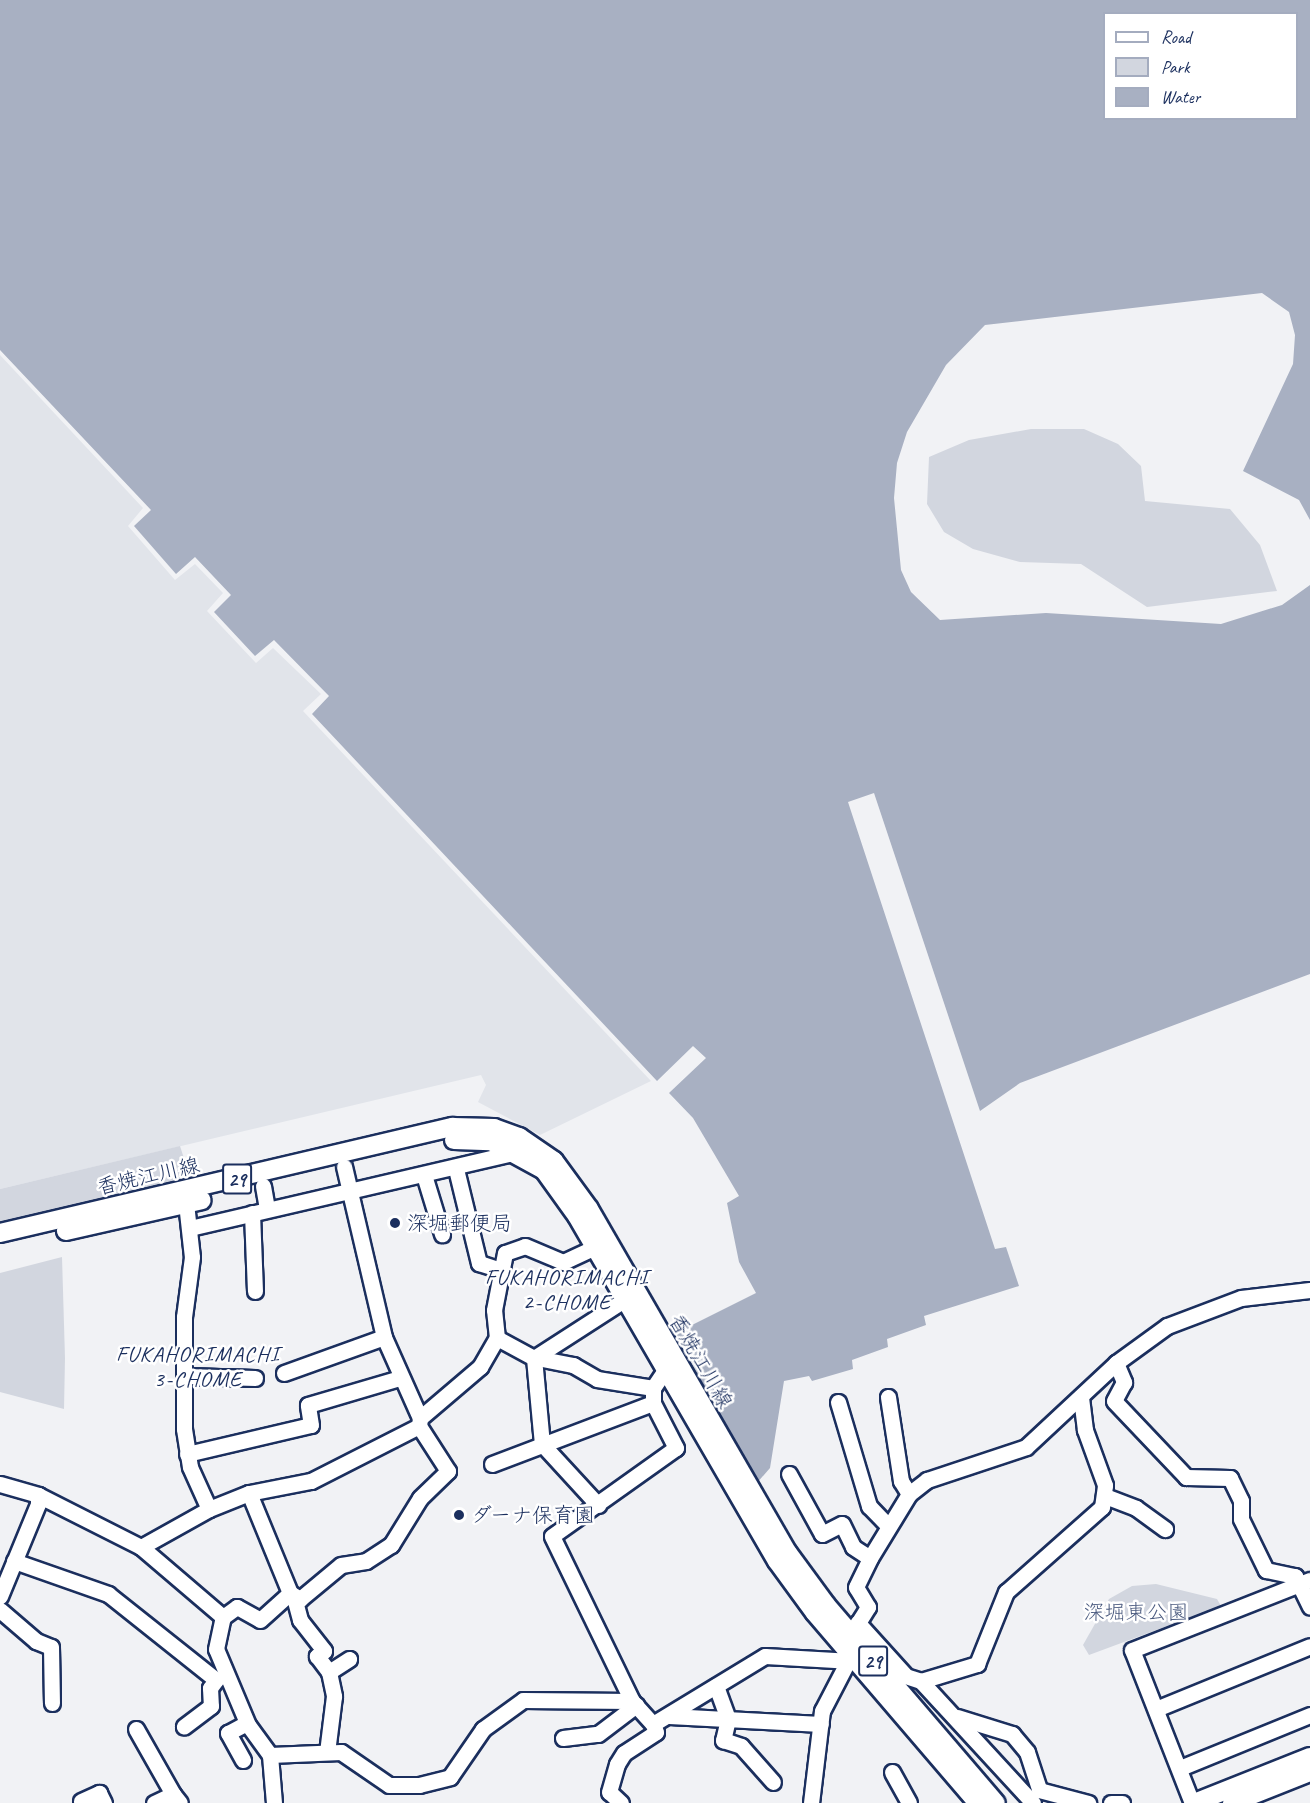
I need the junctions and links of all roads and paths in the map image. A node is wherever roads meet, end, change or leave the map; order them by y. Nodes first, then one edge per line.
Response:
1 (474, 1132) junction
2 (529, 1154) junction
3 (456, 1169) junction
4 (344, 1170) junction
5 (424, 1175) junction
6 (263, 1186) junction
7 (350, 1191) junction
8 (186, 1203) junction
9 (267, 1209) junction
10 (252, 1213) junction
11 (190, 1228) junction
12 (0, 1233) edge
13 (442, 1234) dead end
14 (0, 1246) edge
15 (595, 1247) junction
16 (498, 1269) junction
17 (1310, 1290) edge
18 (255, 1291) dead end
19 (624, 1300) junction
20 (384, 1337) junction
21 (497, 1338) junction
22 (536, 1358) junction
23 (1116, 1363) junction
24 (665, 1370) junction
25 (284, 1373) dead end
26 (185, 1376) junction
27 (255, 1378) dead end
28 (400, 1378) junction
29 (653, 1395) junction
30 (1081, 1396) junction
31 (888, 1397) dead end
32 (838, 1402) dead end
33 (419, 1422) junction
34 (542, 1444) junction
35 (719, 1453) junction
36 (187, 1454) junction
37 (492, 1464) dead end
38 (789, 1474) dead end
39 (0, 1484) edge
40 (249, 1493) junction
41 (909, 1494) junction
42 (38, 1495) junction
43 (1105, 1496) junction
44 (598, 1505) junction
45 (209, 1509) junction
46 (755, 1514) junction
47 (888, 1526) junction
48 (1164, 1529) dead end
49 (141, 1547) junction
50 (870, 1558) junction
51 (14, 1561) junction
52 (1306, 1582) edge
53 (0, 1596) edge
54 (293, 1597) junction
55 (1310, 1607) edge
56 (0, 1610) edge
57 (223, 1617) junction
58 (1310, 1646) edge
59 (349, 1659) dead end
60 (329, 1672) junction
61 (921, 1681) junction
62 (716, 1686) junction
63 (52, 1703) dead end
64 (634, 1703) junction
65 (1156, 1709) junction
66 (1310, 1715) edge
67 (669, 1716) junction
68 (957, 1717) junction
69 (728, 1719) junction
70 (247, 1723) junction
71 (653, 1724) junction
72 (821, 1725) junction
73 (184, 1726) dead end
74 (136, 1729) dead end
75 (563, 1738) dead end
76 (327, 1752) junction
77 (270, 1755) junction
78 (1310, 1757) edge
79 (243, 1760) dead end
80 (1180, 1768) junction
81 (892, 1772) dead end
82 (1310, 1772) edge
83 (773, 1782) dead end
84 (606, 1798) edge
85 (176, 1799) edge
86 (1224, 1800) edge
87 (81, 1801) dead end
88 (104, 1803) edge
89 (154, 1803) edge
90 (274, 1803) edge
91 (621, 1803) edge
92 (811, 1803) edge
93 (909, 1803) edge
94 (978, 1803) edge
95 (996, 1803) edge
96 (1033, 1803) edge
97 (1088, 1803) edge
98 (1111, 1803) edge
99 (1122, 1803) edge
100 (1193, 1803) edge

1 - 2 main road
1 - 4 main road, 香焼江川線 / 29
1 - 12 main road, 香焼江川線 / 29
2 - 3 street
2 - 15 main road, 香焼江川線 / 29
2 - 35 main road, 香焼江川線 / 29
3 - 5 street
3 - 16 street
4 - 6 main road, 香焼江川線 / 29
4 - 7 street
5 - 7 street
5 - 13 street
6 - 8 main road, 香焼江川線 / 29
6 - 9 street
7 - 9 street
7 - 20 street
8 - 11 street
8 - 14 main road, 香焼江川線 / 29
9 - 10 street
10 - 11 street
10 - 18 street
11 - 26 street
15 - 16 street
15 - 19 main road, 香焼江川線 / 29
16 - 21 street
17 - 23 street
19 - 22 street
19 - 24 main road, 香焼江川線 / 29
20 - 25 street
20 - 28 street
21 - 22 street
21 - 33 street
22 - 29 street
22 - 34 street
23 - 30 street
23 - 52 street
24 - 29 street
24 - 35 main road, 香焼江川線 / 29
26 - 27 street
26 - 36 street
28 - 33 street
28 - 36 street
29 - 34 street
29 - 44 street
30 - 41 street
30 - 43 street
31 - 41 street
32 - 47 street
33 - 40 street
33 - 54 street
34 - 37 street
34 - 44 street
35 - 46 main road, 香焼江川線 / 29
36 - 45 street
38 - 50 street
39 - 42 street
40 - 45 street
40 - 54 street
41 - 47 street
42 - 49 street
42 - 51 street
43 - 48 street
43 - 61 street
44 - 64 street
45 - 49 street
46 - 94 main road, 香焼江川線 / 29
46 - 95 main road, 香焼江川線 / 29
47 - 50 street
49 - 57 street
50 - 61 street
51 - 53 street
51 - 73 street
52 - 55 street
52 - 65 street
54 - 57 street
54 - 60 street
56 - 63 street
57 - 70 street
58 - 65 street
59 - 60 street
60 - 76 street
61 - 68 street
62 - 67 street
62 - 69 street
62 - 72 street
64 - 71 street
64 - 75 street
64 - 76 street
65 - 80 street
66 - 80 street
67 - 69 street
67 - 71 street
68 - 96 street
68 - 97 street
69 - 72 street
69 - 83 street
70 - 77 street
70 - 79 street
71 - 84 street
72 - 92 street
74 - 85 street
76 - 77 street
77 - 90 street
78 - 86 main road
80 - 100 street
81 - 93 street
82 - 86 main road
84 - 91 street
85 - 89 street
86 - 100 main road
87 - 88 street
98 - 99 street

